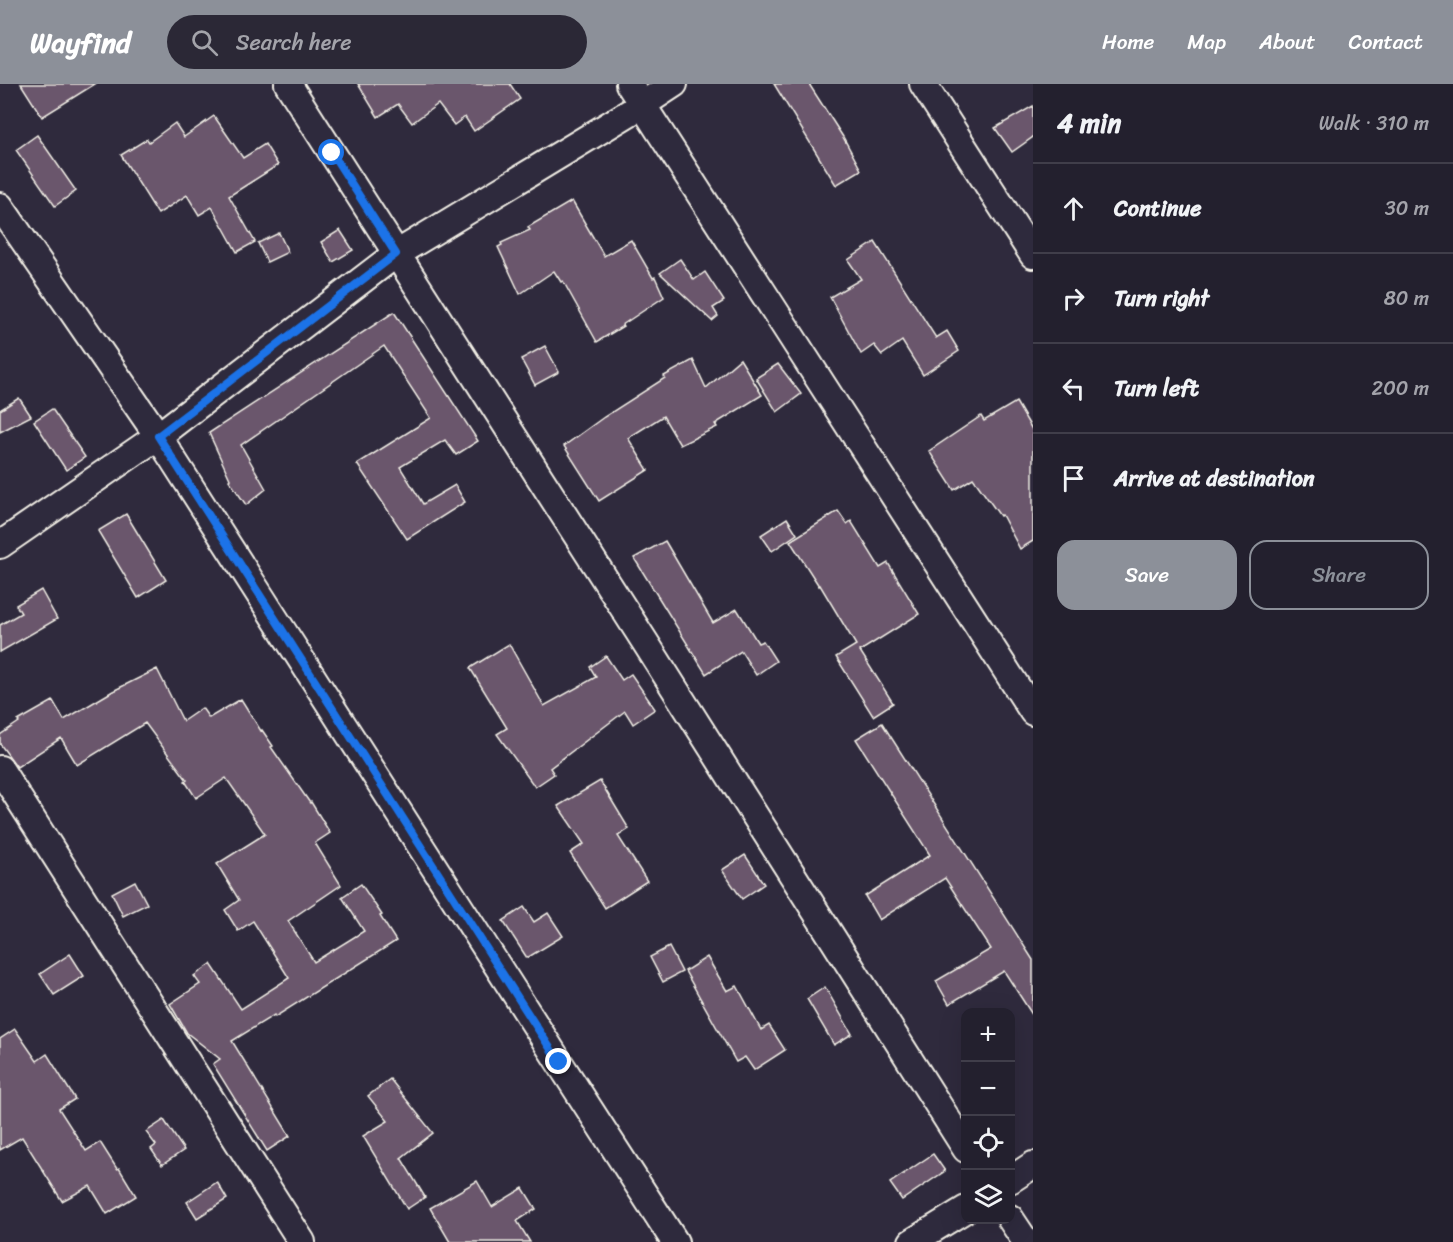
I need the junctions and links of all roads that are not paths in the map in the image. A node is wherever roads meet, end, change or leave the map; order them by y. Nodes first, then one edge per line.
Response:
1 (288, 84) edge
2 (629, 84) edge
3 (674, 84) edge
4 (923, 84) edge
5 (642, 105) junction
6 (0, 207) edge
7 (396, 254) junction
8 (1033, 255) edge
9 (158, 436) junction
10 (0, 545) edge
11 (1033, 712) edge
12 (0, 770) edge
13 (961, 1141) edge
14 (1033, 1165) edge
15 (1015, 1177) edge
16 (961, 1212) edge
17 (1015, 1224) edge
18 (302, 1242) edge
19 (675, 1242) edge
20 (912, 1242) edge
21 (1026, 1242) edge

1 - 7 street
2 - 5 street
3 - 5 street
4 - 8 street
5 - 7 street
5 - 11 street
6 - 9 street
7 - 9 street
7 - 13 street
9 - 10 street
9 - 19 street
12 - 18 street
14 - 15 street
16 - 20 street
17 - 21 street

